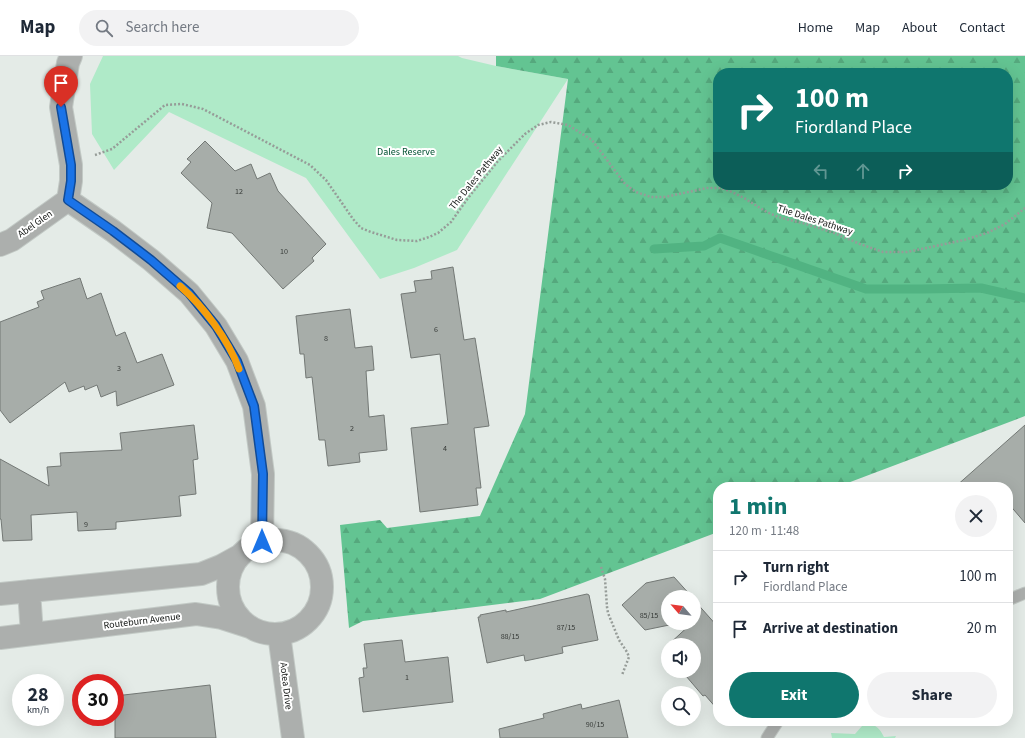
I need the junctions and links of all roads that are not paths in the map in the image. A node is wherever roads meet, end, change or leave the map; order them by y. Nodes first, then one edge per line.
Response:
1 (71, 56) edge
2 (68, 200) junction
3 (0, 245) edge
4 (262, 542) junction
5 (241, 555) junction
6 (29, 591) junction
7 (1025, 593) edge
8 (0, 594) edge
9 (1013, 598) edge
10 (251, 627) junction
11 (32, 634) junction
12 (279, 634) junction
13 (0, 638) edge
14 (775, 726) edge
15 (293, 738) edge
16 (767, 738) edge

1 - 2 street
2 - 3 street, Abel Glen
2 - 4 street
4 - 5 street, Routeburn Avenue
4 - 12 street, Routeburn Avenue
5 - 6 street, Routeburn Avenue
5 - 10 street, Routeburn Avenue
6 - 8 street, Routeburn Avenue
6 - 11 street
7 - 9 lane
10 - 11 street, Routeburn Avenue
10 - 12 street, Routeburn Avenue
11 - 13 street, Routeburn Avenue
12 - 15 street, Aotea Drive
14 - 16 lane

